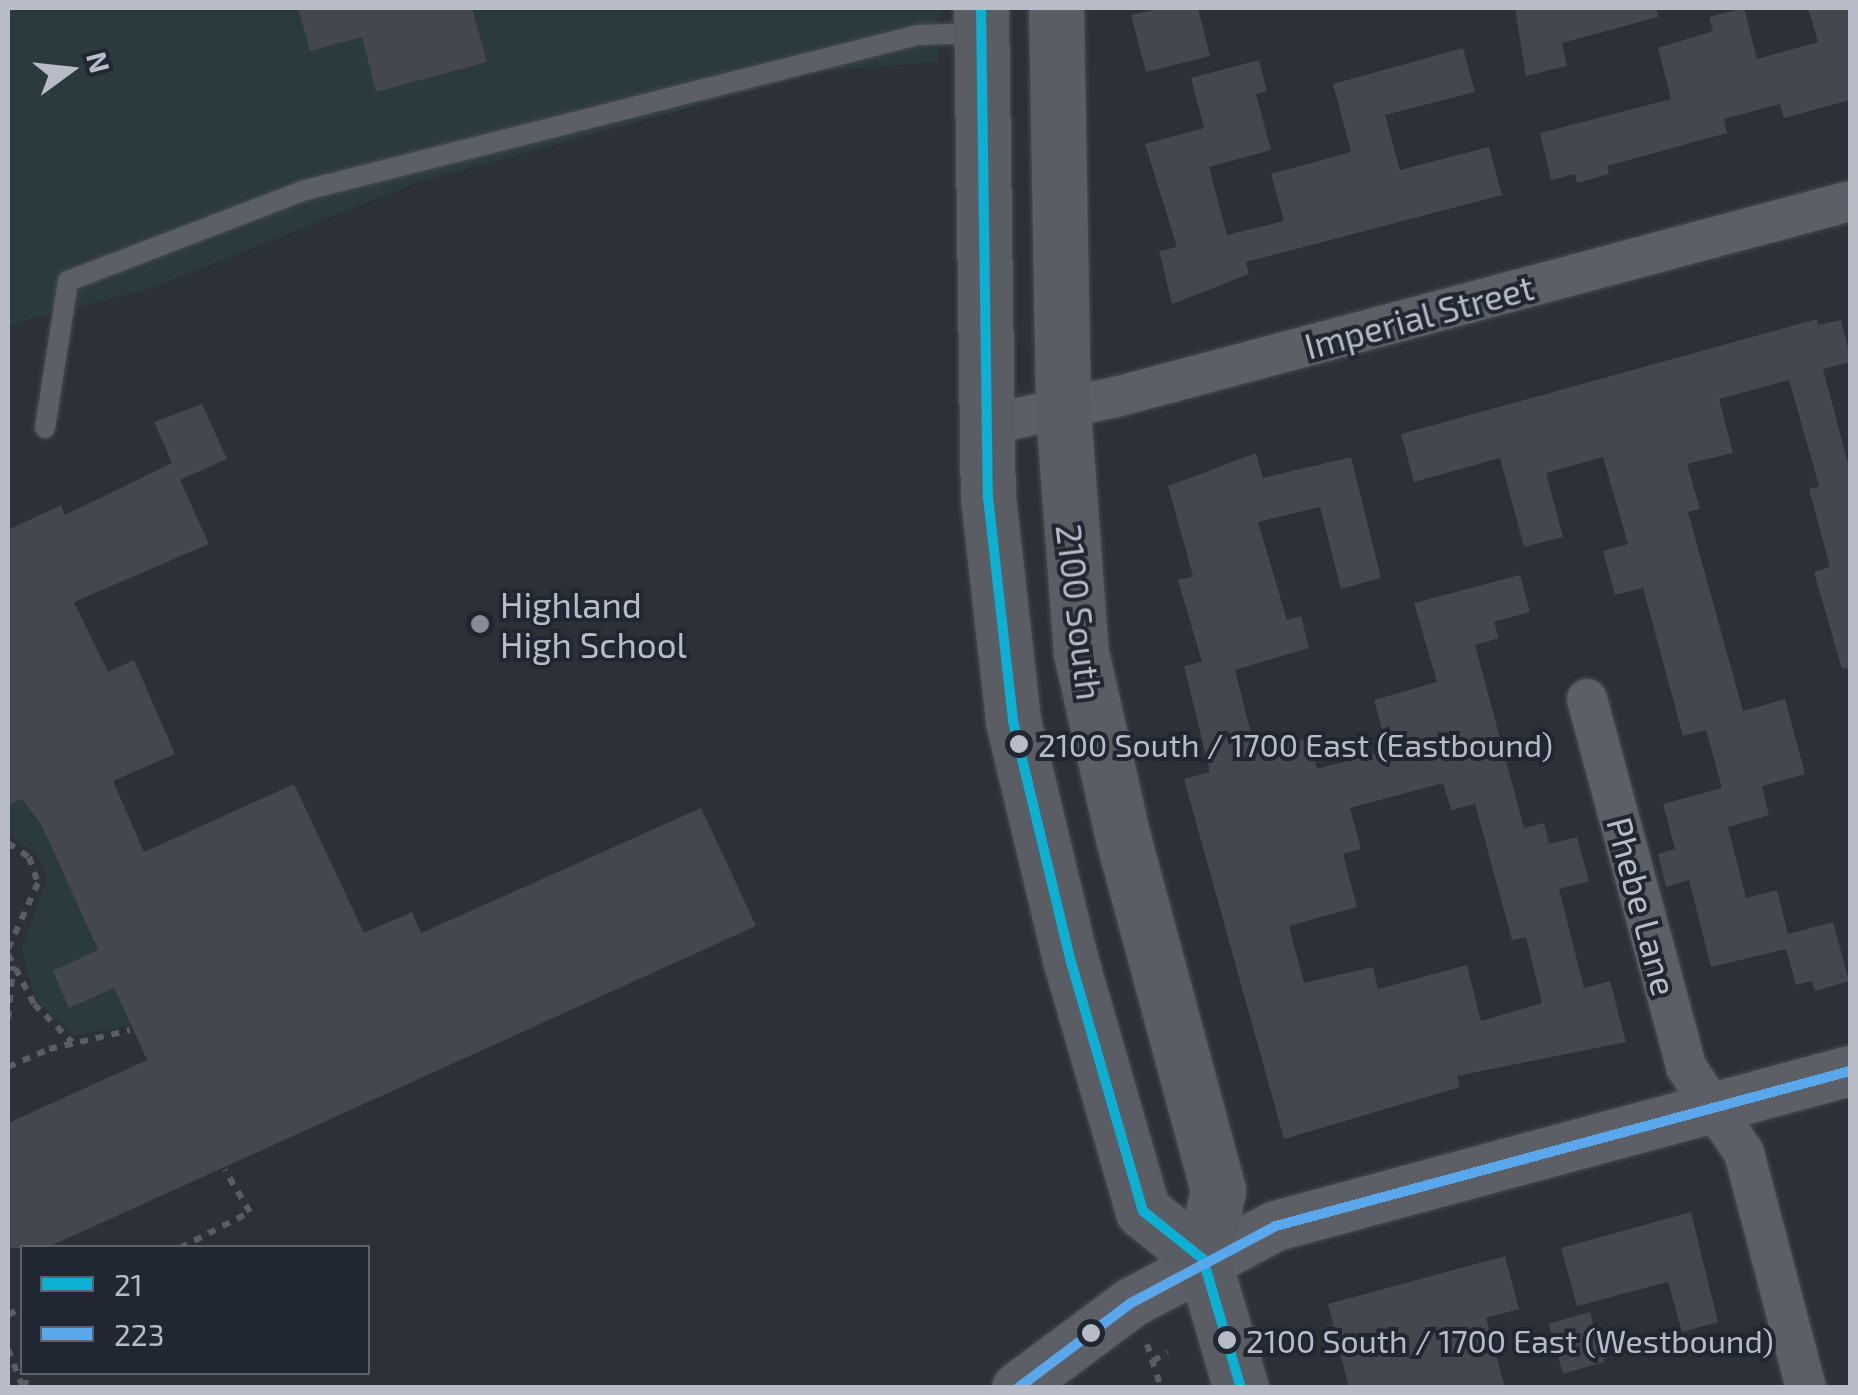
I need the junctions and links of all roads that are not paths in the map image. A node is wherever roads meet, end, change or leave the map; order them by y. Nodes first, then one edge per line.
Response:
1 (1056, 8) edge
2 (982, 20) edge
3 (1850, 201) edge
4 (1063, 410) junction
5 (986, 425) junction
6 (45, 428) dead end
7 (1587, 698) dead end
8 (1850, 1071) edge
9 (1714, 1106) junction
10 (1203, 1260) junction
11 (1017, 1388) edge
12 (1242, 1388) edge
13 (1806, 1388) edge

1 - 4 main road, 2100 South
2 - 5 main road
2 - 6 lane
3 - 4 street, Imperial Street
4 - 5 street, Imperial Street
4 - 10 main road, 2100 South
5 - 10 main road
7 - 9 street, Phebe Lane
8 - 9 street
9 - 10 street
9 - 13 street, Phebe Lane
10 - 11 street
10 - 12 main road, 2100 South

